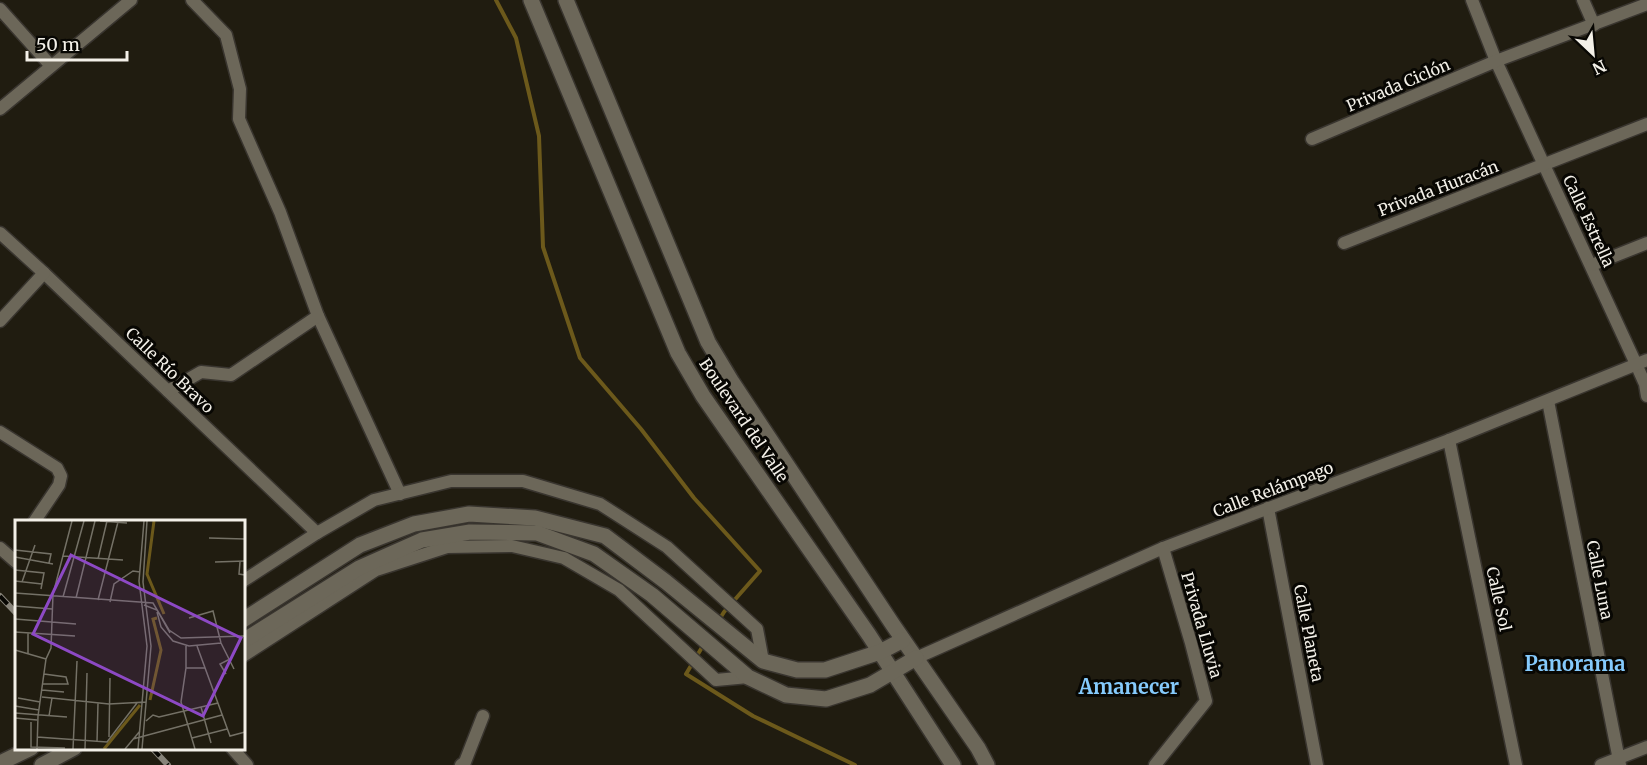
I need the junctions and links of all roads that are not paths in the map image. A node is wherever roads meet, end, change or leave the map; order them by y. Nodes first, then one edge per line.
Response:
1 (131, 0) edge
2 (192, 0) edge
3 (531, 0) edge
4 (566, 0) edge
5 (1472, 0) edge
6 (1583, 0) edge
7 (1647, 4) edge
8 (0, 9) edge
9 (1594, 25) junction
10 (1496, 61) junction
11 (51, 66) junction
12 (0, 110) edge
13 (1647, 124) edge
14 (1312, 139) dead end
15 (1545, 164) junction
16 (0, 233) edge
17 (1344, 243) dead end
18 (1647, 243) edge
19 (1592, 265) junction
20 (44, 273) junction
21 (318, 316) junction
22 (0, 321) edge
23 (1642, 362) edge
24 (168, 391) junction
25 (1647, 396) edge
26 (1548, 401) junction
27 (0, 432) edge
28 (1449, 440) junction
29 (400, 494) junction
30 (1268, 508) junction
31 (35, 520) edge
32 (317, 533) junction
33 (1163, 548) junction
34 (244, 579) edge
35 (244, 619) edge
36 (244, 640) edge
37 (903, 640) junction
38 (880, 652) junction
39 (244, 655) edge
40 (916, 658) junction
41 (764, 661) junction
42 (893, 672) junction
43 (748, 677) junction
44 (483, 716) dead end
45 (1647, 747) edge
46 (27, 750) edge
47 (70, 750) edge
48 (234, 750) edge
49 (1619, 762) edge
50 (0, 763) edge
51 (42, 765) edge
52 (247, 765) edge
53 (461, 765) edge
54 (953, 765) edge
55 (987, 765) edge
56 (1155, 765) edge
57 (1317, 765) edge
58 (1516, 765) edge
59 (1601, 765) edge

1 - 11 street
2 - 21 street
3 - 38 street, Boulevard del Valle
4 - 37 street, Boulevard del Valle
5 - 10 street, Calle Estrella
6 - 9 street
7 - 9 street, Privada Ciclón
8 - 11 street
9 - 10 street, Privada Ciclón
10 - 14 street, Privada Ciclón
10 - 15 street, Calle Estrella
11 - 12 street
13 - 15 street, Privada Huracán
15 - 17 street, Privada Huracán
15 - 19 street, Calle Estrella
16 - 20 street, Calle Río Bravo
18 - 19 street
19 - 23 street, Calle Estrella
20 - 22 street
20 - 24 street, Calle Río Bravo
21 - 24 street
21 - 29 street
23 - 25 street, Calle Estrella
23 - 26 street, Calle Relámpago
24 - 32 street, Calle Río Bravo
26 - 28 street, Calle Relámpago
26 - 49 street, Calle Luna
27 - 31 street
28 - 30 street, Calle Relámpago
28 - 58 street, Calle Sol
29 - 32 street
29 - 41 street
30 - 33 street, Calle Relámpago
30 - 57 street, Calle Planeta
32 - 34 street
33 - 40 street, Calle Relámpago
33 - 56 street, Privada Lluvia
35 - 41 street
36 - 43 street
37 - 38 street
37 - 40 street, Boulevard del Valle
38 - 41 street
38 - 42 street, Boulevard del Valle
39 - 43 street
40 - 42 street
40 - 55 street, Boulevard del Valle
42 - 43 street
42 - 54 street, Boulevard del Valle
44 - 53 street
45 - 49 street
46 - 50 street
47 - 51 street
48 - 52 street
49 - 59 street

